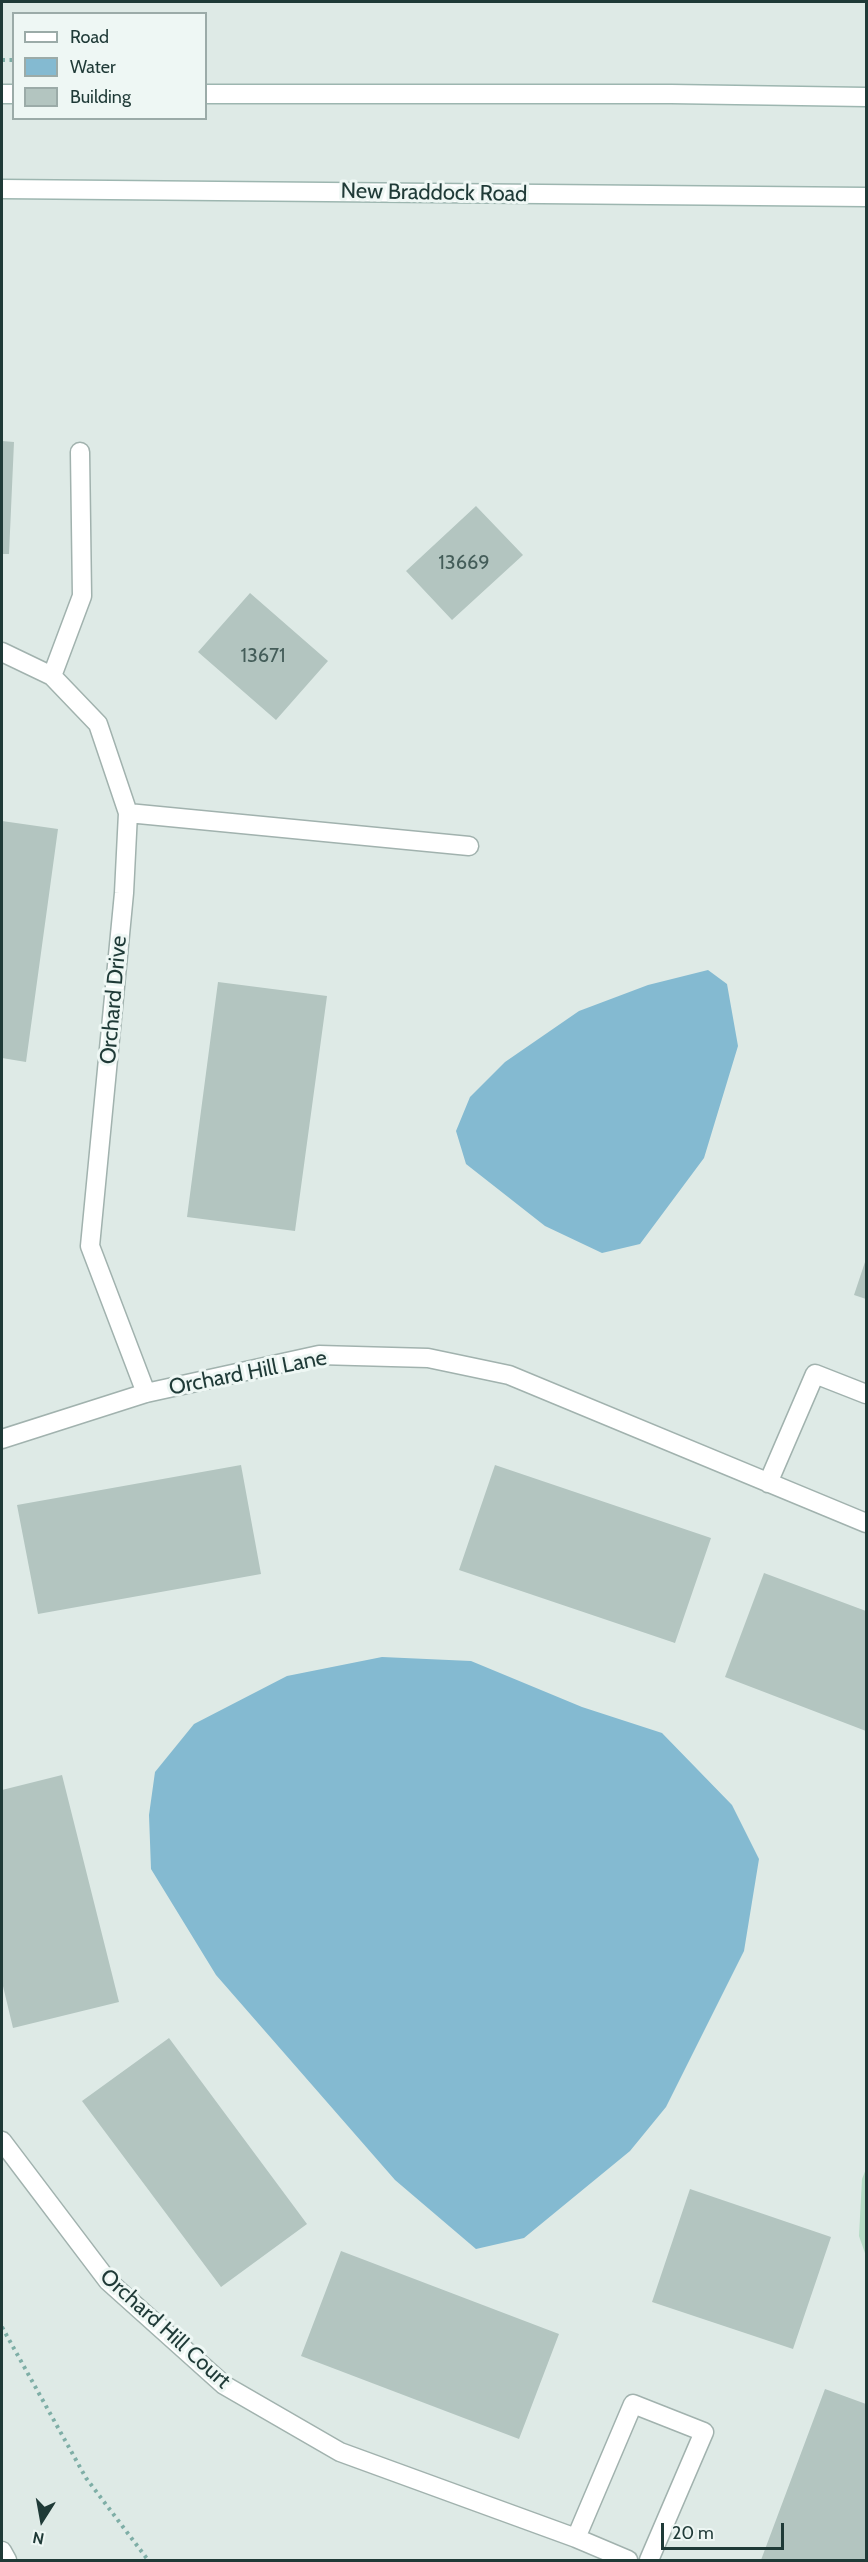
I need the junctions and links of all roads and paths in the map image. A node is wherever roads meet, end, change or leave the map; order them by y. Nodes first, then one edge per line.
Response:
1 (207, 94) edge
2 (867, 96) edge
3 (2, 189) edge
4 (867, 197) edge
5 (80, 452) dead end
6 (2, 651) edge
7 (52, 676) junction
8 (128, 813) junction
9 (469, 846) dead end
10 (146, 1393) junction
11 (867, 1394) edge
12 (2, 1439) edge
13 (768, 1483) junction
14 (867, 1523) edge
15 (2, 2141) edge
16 (2, 2327) edge
17 (576, 2538) junction
18 (2, 2551) edge
19 (7, 2560) edge
20 (148, 2560) edge
21 (628, 2560) edge
22 (648, 2560) edge

1 - 2 street
3 - 4 street, New Braddock Road
5 - 7 street
6 - 7 street, Orchard Drive
7 - 8 street, Orchard Drive
8 - 9 street
8 - 10 street, Orchard Drive
10 - 12 street, Orchard Hill Lane
10 - 13 street, Orchard Hill Lane
11 - 13 street
13 - 14 street, Orchard Hill Lane
15 - 17 street, Orchard Hill Court
16 - 20 path
17 - 21 street, Orchard Hill Court
17 - 22 street
18 - 19 street

